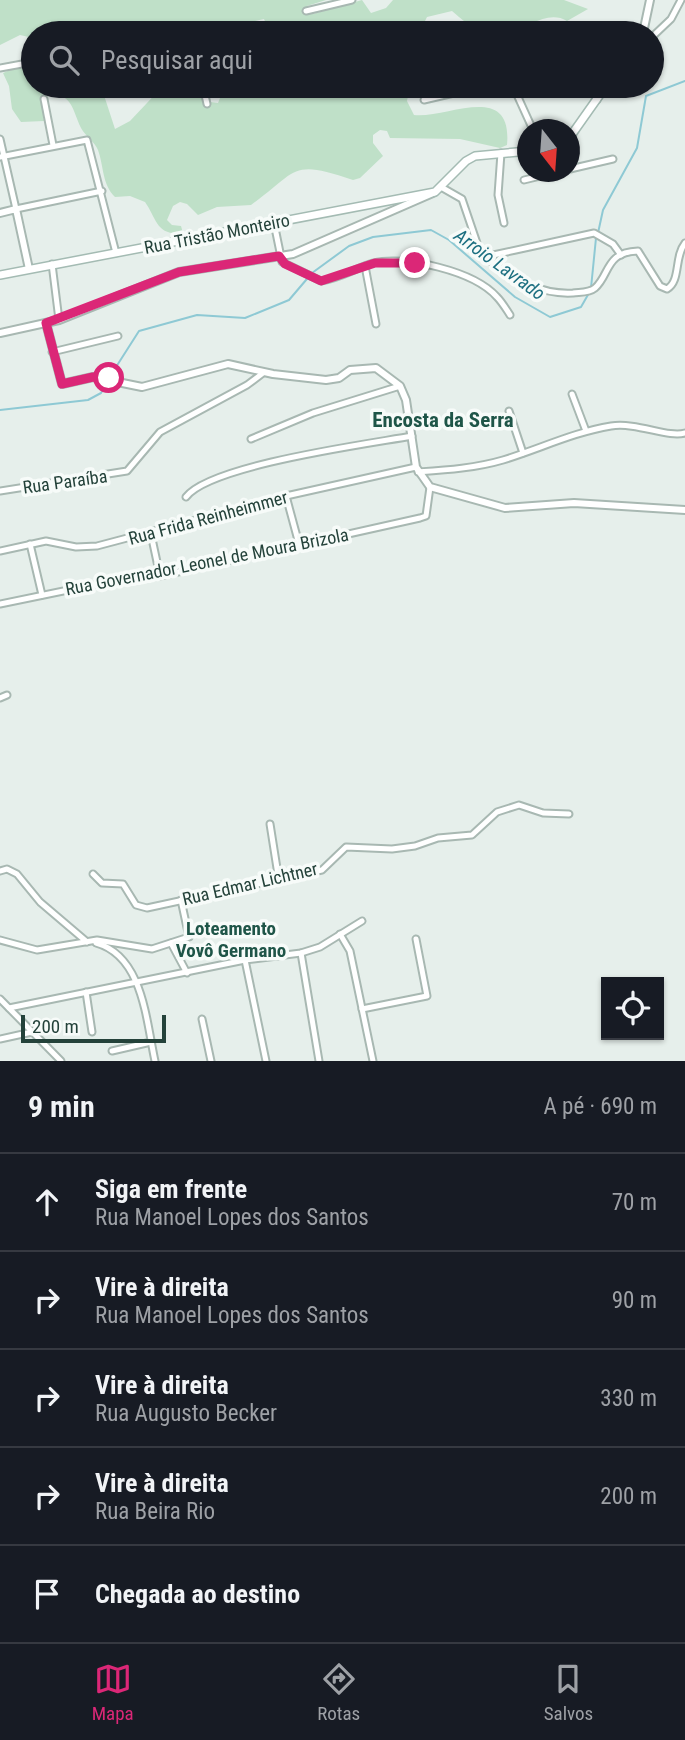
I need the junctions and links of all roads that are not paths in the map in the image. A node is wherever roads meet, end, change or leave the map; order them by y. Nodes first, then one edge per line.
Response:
1 (352, 0) edge
2 (650, 0) edge
3 (681, 0) edge
4 (306, 11) dead end
5 (646, 21) edge
6 (664, 26) edge
7 (21, 64) edge
8 (0, 68) edge
9 (206, 98) edge
10 (433, 98) edge
11 (518, 98) edge
12 (44, 99) dead end
13 (424, 100) dead end
14 (597, 100) edge
15 (207, 104) dead end
16 (528, 119) edge
17 (580, 122) edge
18 (0, 139) edge
19 (52, 145) junction
20 (517, 152) edge
21 (501, 153) junction
22 (2, 157) edge
23 (613, 159) dead end
24 (580, 166) edge
25 (438, 190) junction
26 (102, 191) junction
27 (16, 209) junction
28 (0, 213) edge
29 (274, 223) junction
30 (504, 223) dead end
31 (685, 243) edge
32 (116, 253) junction
33 (621, 255) junction
34 (279, 256) junction
35 (484, 257) junction
36 (52, 264) junction
37 (365, 266) junction
38 (29, 269) junction
39 (0, 275) edge
40 (510, 315) dead end
41 (59, 320) junction
42 (46, 323) junction
43 (376, 324) dead end
44 (0, 333) edge
45 (118, 336) dead end
46 (52, 352) junction
47 (263, 373) junction
48 (400, 386) junction
49 (572, 394) dead end
50 (509, 411) dead end
51 (586, 431) junction
52 (685, 433) edge
53 (412, 436) junction
54 (251, 439) dead end
55 (523, 453) junction
56 (417, 470) junction
57 (430, 487) junction
58 (0, 491) edge
59 (186, 496) dead end
60 (286, 496) junction
61 (685, 510) edge
62 (151, 534) junction
63 (30, 544) junction
64 (299, 544) junction
65 (0, 551) edge
66 (160, 576) junction
67 (41, 595) junction
68 (0, 604) edge
69 (7, 695) dead end
70 (0, 698) edge
71 (569, 814) dead end
72 (270, 824) dead end
73 (0, 871) edge
74 (93, 874) dead end
75 (279, 881) junction
76 (181, 900) junction
77 (362, 921) dead end
78 (340, 934) junction
79 (0, 939) edge
80 (416, 939) dead end
81 (89, 942) junction
82 (171, 943) junction
83 (300, 953) junction
84 (245, 960) junction
85 (187, 973) junction
86 (137, 983) junction
87 (86, 992) junction
88 (0, 999) edge
89 (9, 1008) junction
90 (362, 1009) junction
91 (202, 1019) dead end
92 (32, 1032) junction
93 (92, 1032) dead end
94 (0, 1039) edge
95 (151, 1042) junction
96 (112, 1051) dead end
97 (61, 1061) edge
98 (155, 1061) edge
99 (211, 1061) edge
100 (266, 1061) edge
101 (319, 1061) edge
102 (373, 1061) edge

1 - 4 street
2 - 5 street
3 - 6 street
7 - 8 street
9 - 15 street
10 - 13 street
11 - 16 street
12 - 19 street
14 - 17 main road
18 - 22 street
19 - 22 street
19 - 26 street
20 - 21 main road
21 - 25 main road
21 - 30 street
22 - 27 street
23 - 24 street
25 - 29 main road, Rua Tristão Monteiro
25 - 34 street
25 - 35 street
26 - 27 street
26 - 32 street
27 - 28 street
27 - 38 street
29 - 32 main road, Rua Tristão Monteiro
29 - 34 street
31 - 33 street
32 - 36 main road, Rua Tristão Monteiro
33 - 35 street
33 - 35 street
34 - 37 street
34 - 41 street
36 - 38 main road, Rua Tristão Monteiro
36 - 41 street
37 - 40 street
37 - 43 street
38 - 39 main road, Rua Tristão Monteiro
41 - 42 street
42 - 44 street
42 - 46 street
45 - 46 street
46 - 47 street
47 - 48 street
47 - 58 street, Rua Paraíba
48 - 53 street
48 - 54 street
49 - 51 street
50 - 55 street
51 - 52 street, Rua Frida Reinheimmer
51 - 55 street, Rua Frida Reinheimmer
53 - 56 street
53 - 59 street
55 - 56 street, Rua Frida Reinheimmer
56 - 57 street
56 - 60 street, Rua Frida Reinheimmer
57 - 61 street
57 - 64 street, Rua Governador Leonel de Moura Brizola
60 - 62 street, Rua Frida Reinheimmer
60 - 64 street
62 - 63 street, Rua Frida Reinheimmer
62 - 66 street
63 - 65 street, Rua Frida Reinheimmer
63 - 67 street
64 - 66 street, Rua Governador Leonel de Moura Brizola
66 - 67 street, Rua Governador Leonel de Moura Brizola
67 - 68 street, Rua Governador Leonel de Moura Brizola
69 - 70 street
71 - 75 street, Rua Edmar Lichtner
72 - 75 street
73 - 81 street
74 - 76 street, Rua Edmar Lichtner
75 - 76 street, Rua Edmar Lichtner
76 - 82 street
77 - 78 street
78 - 83 street
78 - 90 street
79 - 81 street
80 - 90 street
81 - 82 street
81 - 86 street
82 - 85 street
83 - 84 street
83 - 101 street
84 - 85 street
84 - 100 street
85 - 86 street
86 - 87 street
86 - 95 street
87 - 89 street
87 - 93 street
88 - 89 street
89 - 92 street
90 - 102 street
91 - 99 street
92 - 94 street
92 - 97 street
95 - 96 street
95 - 98 street

